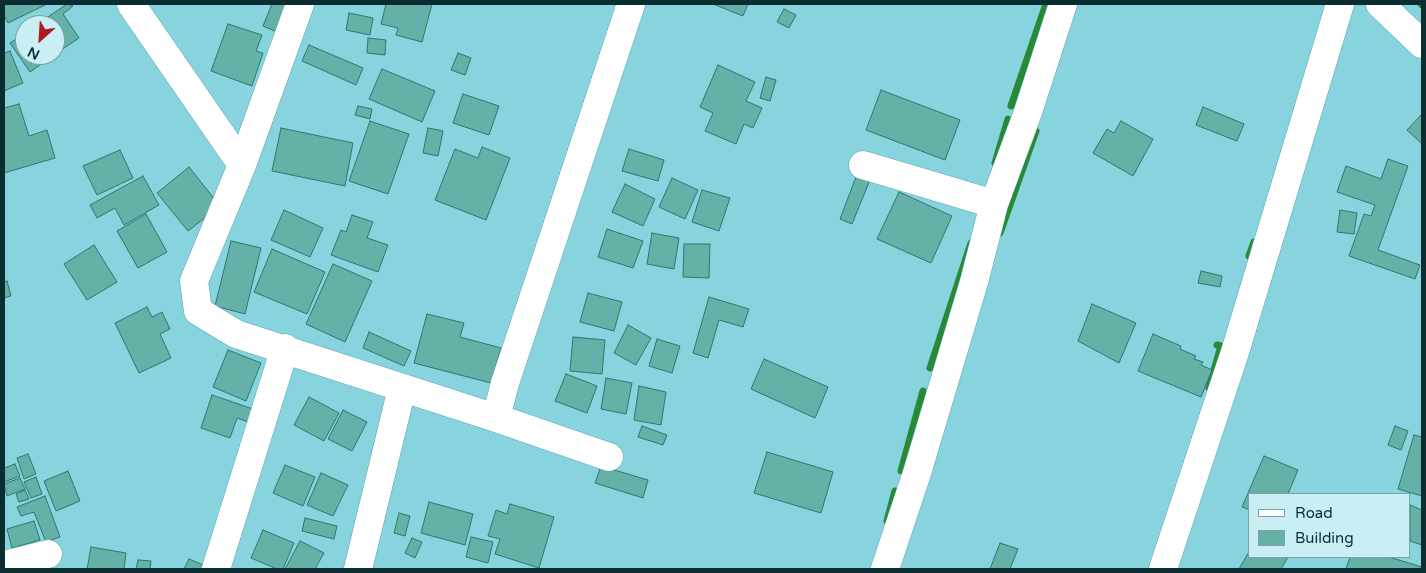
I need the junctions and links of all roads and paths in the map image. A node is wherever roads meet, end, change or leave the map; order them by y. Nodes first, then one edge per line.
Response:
1 (130, 4) edge
2 (300, 4) edge
3 (631, 4) edge
4 (1063, 4) edge
5 (1340, 4) edge
6 (1380, 4) edge
7 (1422, 44) edge
8 (242, 165) junction
9 (863, 165) dead end
10 (994, 204) junction
11 (285, 348) junction
12 (402, 388) junction
13 (496, 418) junction
14 (609, 457) dead end
15 (48, 554) dead end
16 (4, 565) edge
17 (216, 569) edge
18 (358, 569) edge
19 (885, 569) edge
20 (1163, 569) edge

1 - 8 street
2 - 8 street
3 - 13 street
4 - 10 street
5 - 20 street
6 - 7 street
8 - 11 street
9 - 10 street
10 - 19 street
11 - 12 street
11 - 17 street
12 - 13 street
12 - 18 street
13 - 14 street
15 - 16 street

